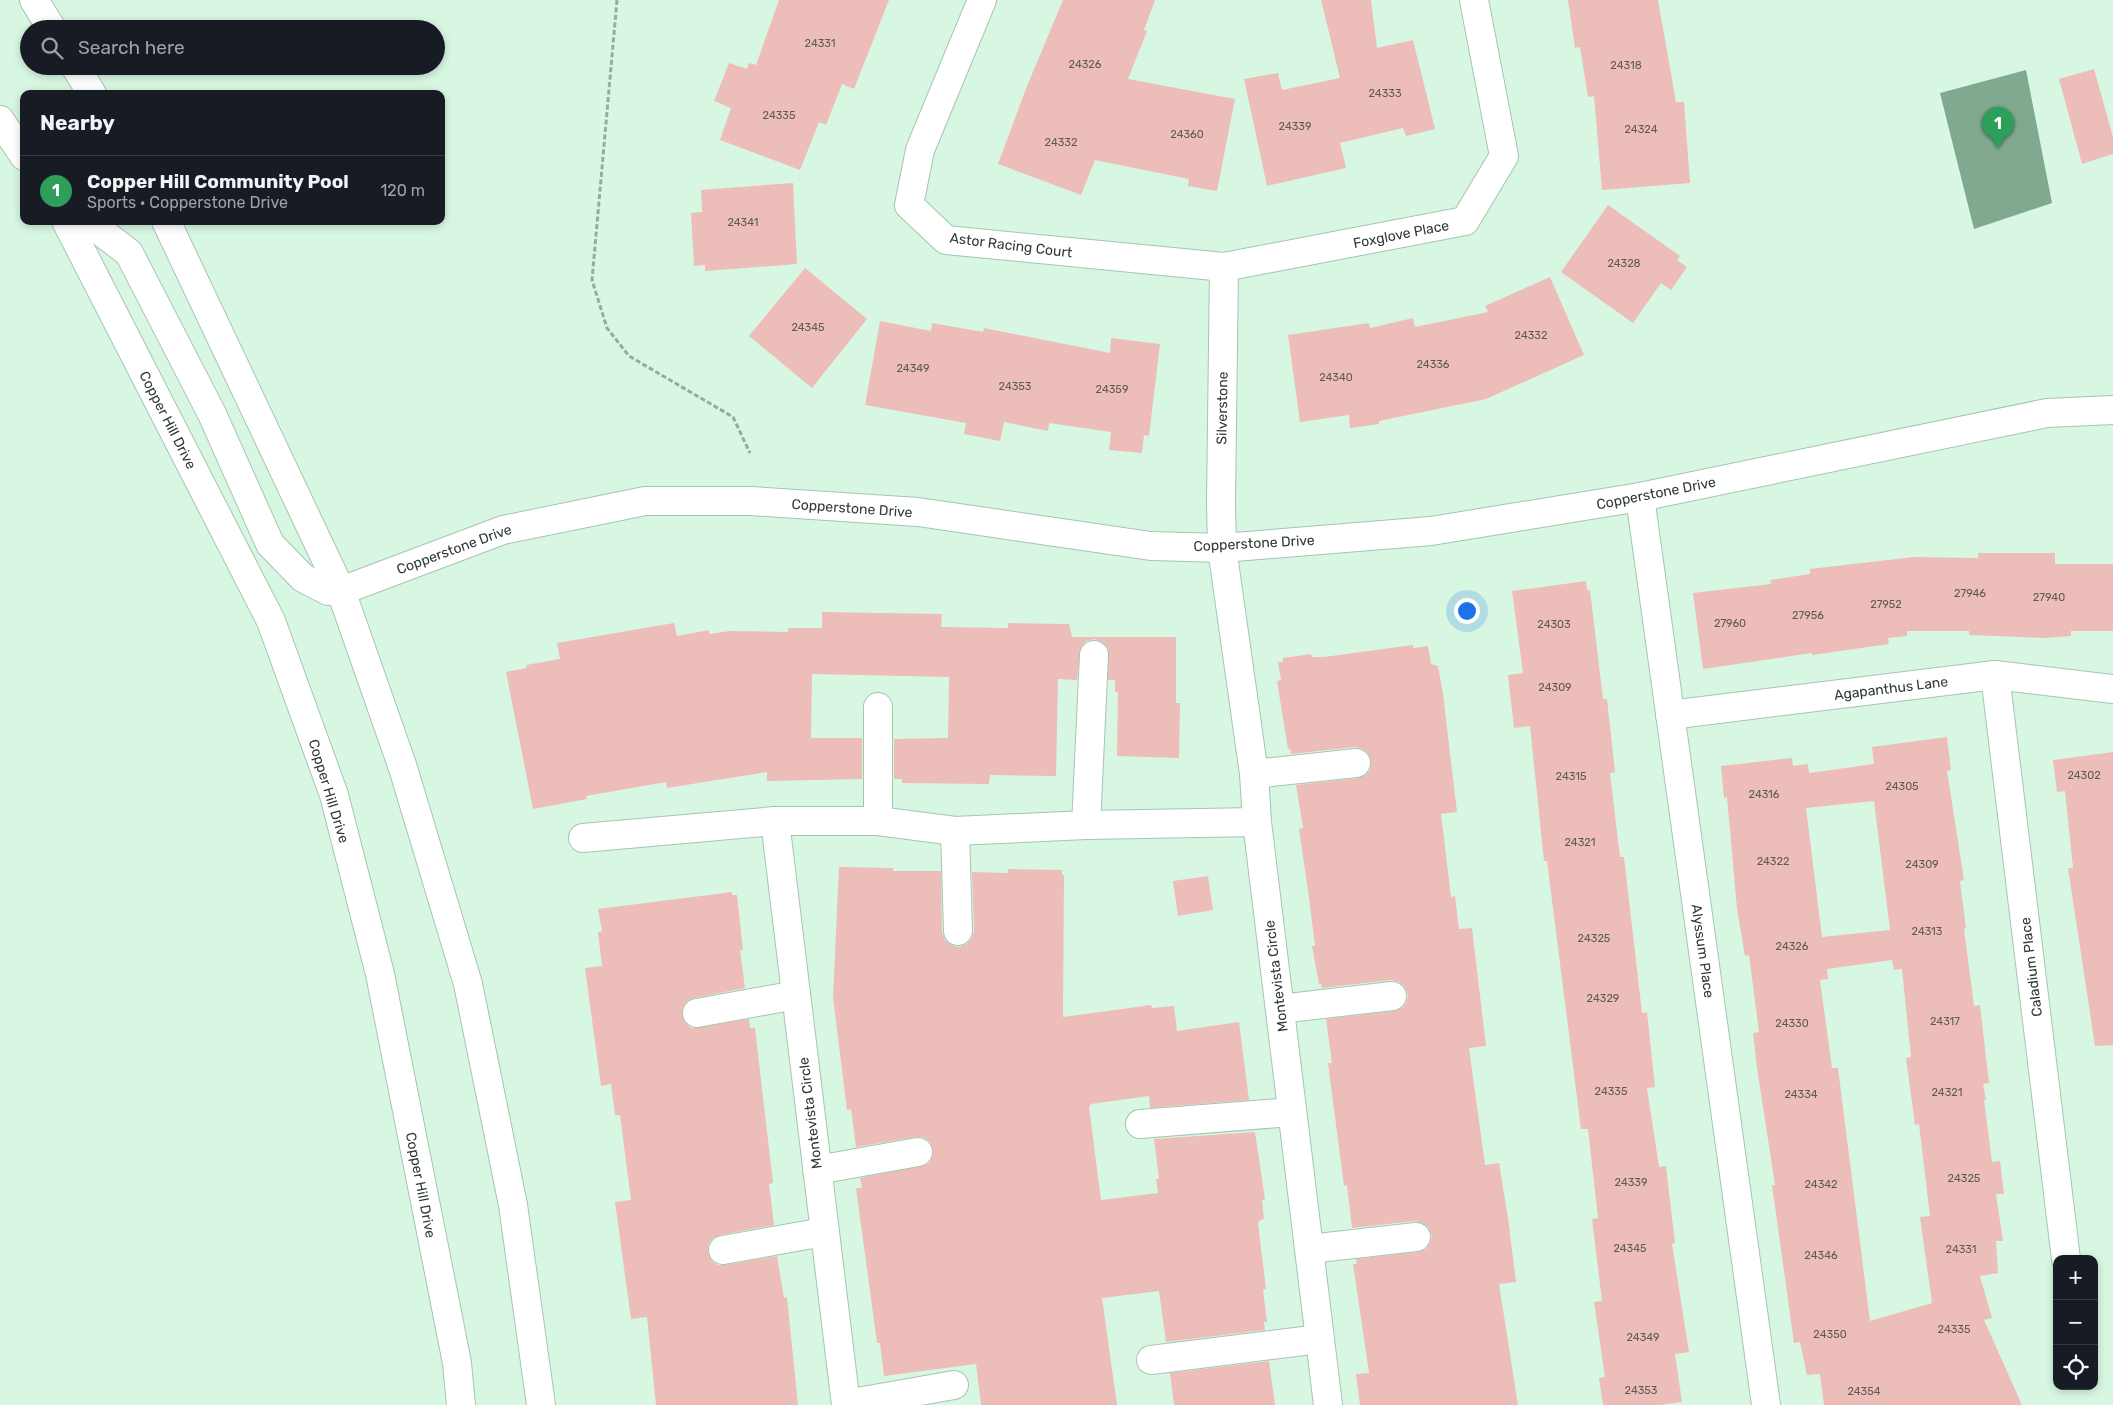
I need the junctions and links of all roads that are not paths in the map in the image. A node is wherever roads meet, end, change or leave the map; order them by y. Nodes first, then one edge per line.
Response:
1 (34, 0) edge
2 (982, 0) edge
3 (1474, 0) edge
4 (46, 20) edge
5 (80, 75) edge
6 (90, 90) edge
7 (0, 120) edge
8 (20, 150) edge
9 (68, 225) edge
10 (92, 225) edge
11 (168, 225) edge
12 (1224, 268) junction
13 (2113, 410) edge
14 (1640, 497) junction
15 (1222, 548) junction
16 (341, 591) junction
17 (1094, 655) dead end
18 (1995, 675) junction
19 (2113, 689) edge
20 (878, 707) dead end
21 (1670, 715) junction
22 (1356, 763) dead end
23 (1254, 774) junction
24 (775, 821) junction
25 (878, 821) junction
26 (1257, 822) junction
27 (1086, 825) junction
28 (954, 831) junction
29 (583, 838) dead end
30 (958, 931) dead end
31 (796, 995) junction
32 (1392, 996) dead end
33 (1280, 1009) junction
34 (697, 1013) dead end
35 (1292, 1112) junction
36 (1140, 1124) dead end
37 (918, 1152) dead end
38 (817, 1170) junction
39 (824, 1232) junction
40 (1416, 1237) dead end
41 (1309, 1249) junction
42 (723, 1250) dead end
43 (2066, 1255) edge
44 (1320, 1340) junction
45 (1150, 1360) dead end
46 (954, 1385) dead end
47 (461, 1405) edge
48 (541, 1405) edge
49 (846, 1405) edge
50 (1328, 1405) edge
51 (1766, 1405) edge

1 - 4 street
2 - 12 street, Astor Racing Court
3 - 12 street, Foxglove Place
5 - 6 street
7 - 8 street
9 - 47 street, Copper Hill Drive
10 - 16 street
11 - 16 street
12 - 15 street, Silverstone
13 - 14 street, Copperstone Drive
14 - 15 street, Copperstone Drive
14 - 21 street, Alyssum Place
15 - 16 street, Copperstone Drive
15 - 23 street, Montevista Circle
16 - 48 street
17 - 27 street
18 - 19 street, Agapanthus Lane
18 - 21 street, Agapanthus Lane
18 - 43 street, Caladium Place
20 - 25 street
21 - 51 street, Alyssum Place
22 - 23 street
23 - 26 street, Montevista Circle
24 - 25 street
24 - 29 street
24 - 31 street, Montevista Circle
25 - 28 street
26 - 27 street
26 - 33 street, Montevista Circle
27 - 28 street
28 - 30 street
31 - 34 street
31 - 38 street, Montevista Circle
32 - 33 street
33 - 35 street, Montevista Circle
35 - 36 street
35 - 41 street, Montevista Circle
37 - 38 street
38 - 39 street, Montevista Circle
39 - 42 street
39 - 49 street, Montevista Circle
40 - 41 street
41 - 44 street, Montevista Circle
44 - 45 street
44 - 50 street, Montevista Circle
46 - 49 street

